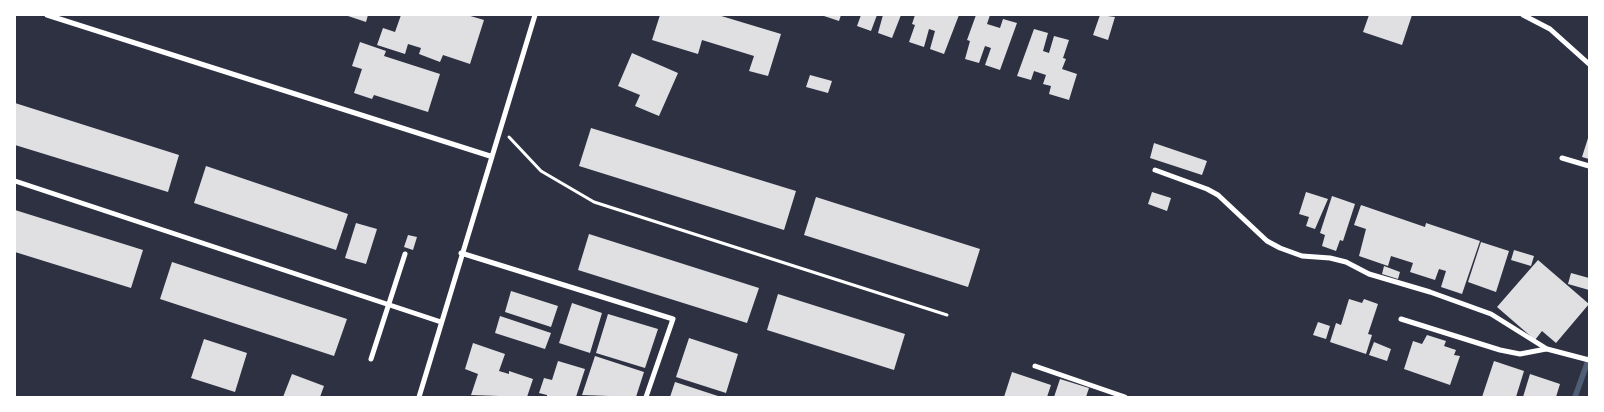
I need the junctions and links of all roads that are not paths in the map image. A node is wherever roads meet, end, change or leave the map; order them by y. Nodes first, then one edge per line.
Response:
1 (47, 15) edge
2 (535, 15) edge
3 (1523, 15) edge
4 (1589, 64) edge
5 (490, 156) junction
6 (1562, 158) dead end
7 (1589, 166) edge
8 (1155, 170) dead end
9 (15, 181) edge
10 (461, 253) junction
11 (405, 254) dead end
12 (388, 304) junction
13 (1401, 319) dead end
14 (441, 322) junction
15 (1547, 349) junction
16 (371, 359) dead end
17 (1589, 360) edge
18 (1034, 366) dead end
19 (418, 397) edge
20 (646, 397) edge
21 (1126, 397) edge

1 - 5 street
2 - 5 street
3 - 4 street
5 - 10 street
6 - 7 street
8 - 15 street
9 - 12 street
10 - 14 street
10 - 20 street
11 - 12 street
12 - 14 street
12 - 16 street
13 - 15 street
14 - 19 street
15 - 17 street
18 - 21 street

